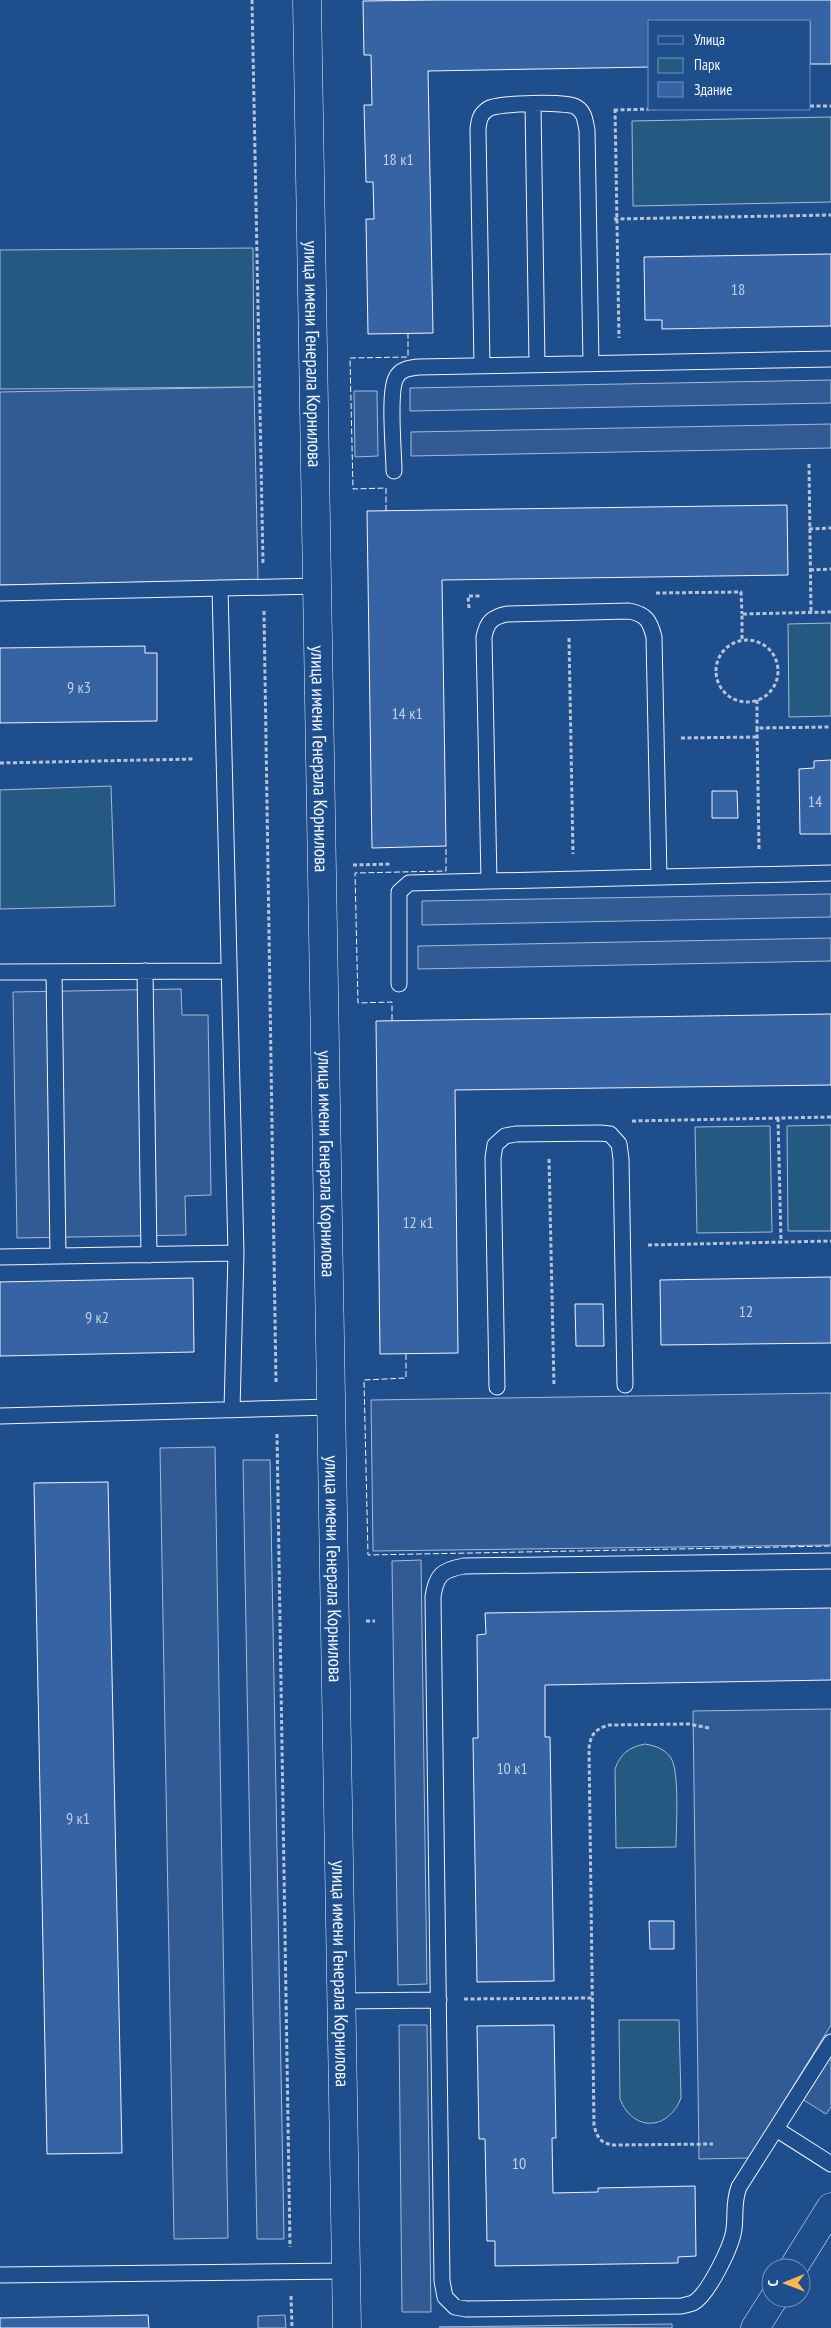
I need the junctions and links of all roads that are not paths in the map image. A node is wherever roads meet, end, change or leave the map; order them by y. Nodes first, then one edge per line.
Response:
1 (307, 0) edge
2 (532, 105) junction
3 (831, 359) edge
4 (537, 364) junction
5 (591, 364) junction
6 (482, 366) junction
7 (394, 471) dead end
8 (317, 586) junction
9 (220, 588) junction
10 (0, 593) edge
11 (831, 873) edge
12 (659, 877) junction
13 (489, 880) junction
14 (145, 971) junction
15 (229, 971) junction
16 (0, 972) edge
17 (54, 972) junction
18 (399, 984) dead end
19 (236, 1253) junction
20 (149, 1254) junction
21 (58, 1256) junction
22 (0, 1257) edge
23 (625, 1385) dead end
24 (497, 1387) dead end
25 (331, 1407) junction
26 (232, 1410) junction
27 (0, 1416) edge
28 (831, 1560) edge
29 (438, 2000) junction
30 (342, 2001) junction
31 (831, 2042) edge
32 (776, 2129) junction
33 (831, 2164) edge
34 (831, 2207) edge
35 (799, 2258) edge
36 (346, 2271) junction
37 (0, 2275) edge
38 (768, 2308) edge
39 (347, 2328) edge
40 (755, 2328) edge

1 - 8 street, улица имени Генерала Корнилова
2 - 4 lane
2 - 5 lane
2 - 6 lane
3 - 5 lane
4 - 5 lane
4 - 6 lane
6 - 7 lane
8 - 9 lane
8 - 25 street, улица имени Генерала Корнилова
9 - 10 lane
9 - 15 lane
11 - 12 lane
12 - 13 lane
12 - 13 lane
13 - 18 lane
14 - 15 lane
14 - 17 lane
14 - 20 lane
15 - 19 lane
16 - 17 lane
17 - 21 lane
19 - 20 lane
19 - 26 lane
20 - 21 lane
21 - 22 lane
23 - 24 lane
25 - 26 lane
25 - 30 street, улица имени Генерала Корнилова
26 - 27 lane
28 - 29 lane
29 - 30 lane
29 - 32 lane
30 - 36 street, улица имени Генерала Корнилова
31 - 32 lane
32 - 33 lane
34 - 35 street
36 - 37 lane
36 - 39 street, улица имени Генерала Корнилова
38 - 40 street

